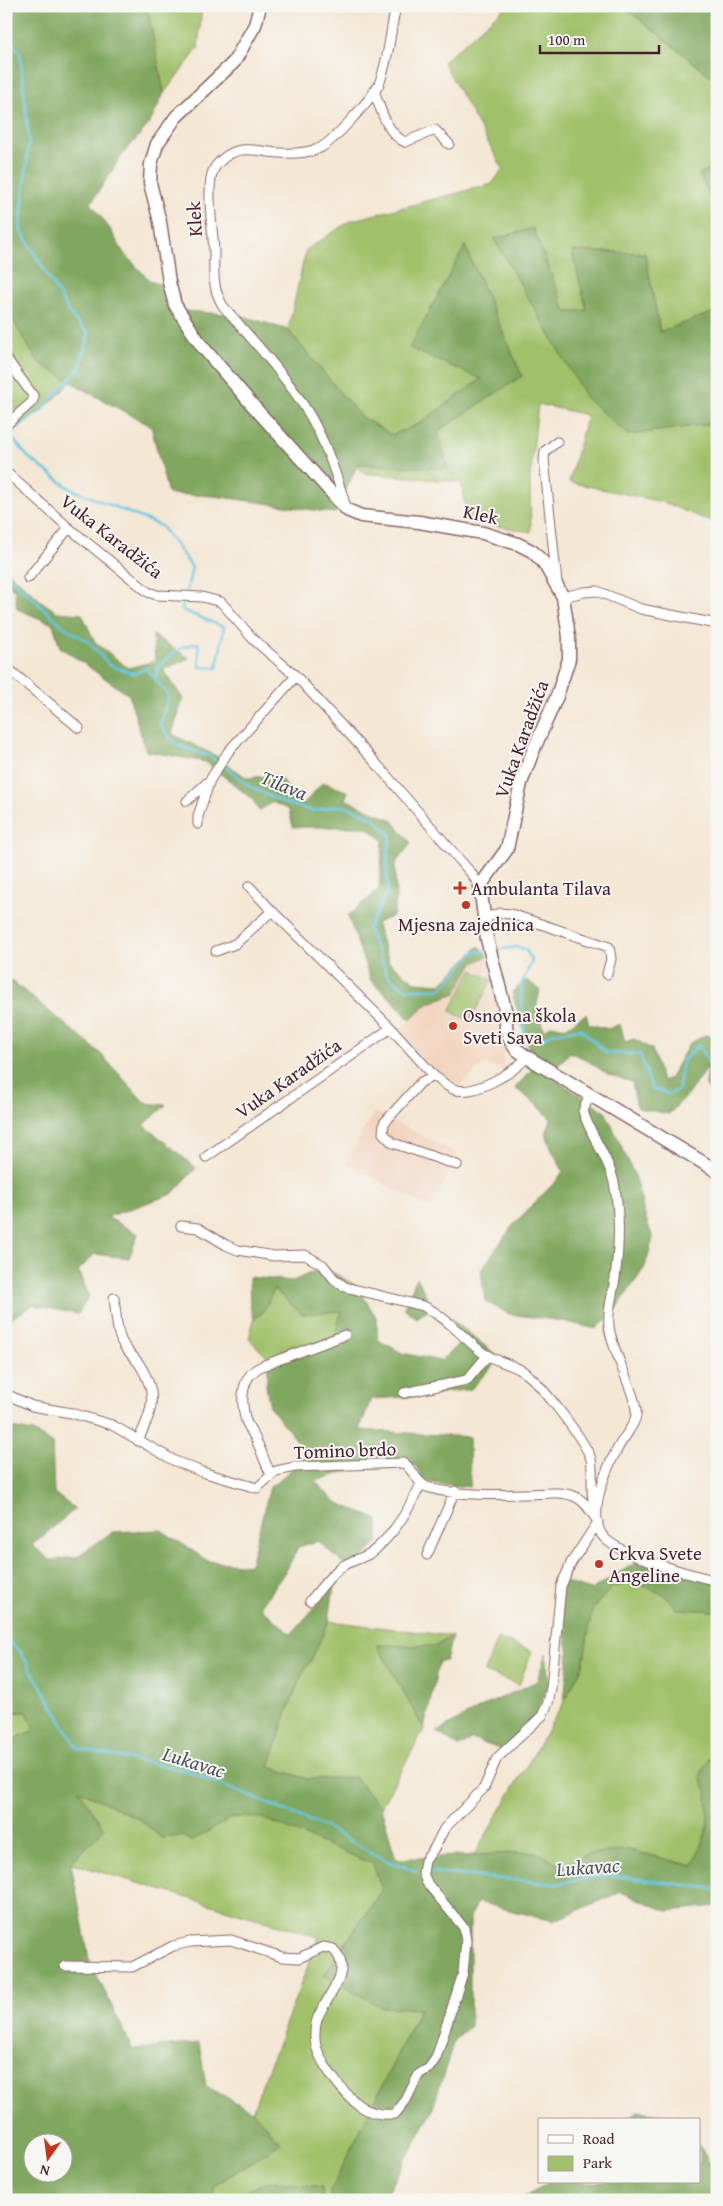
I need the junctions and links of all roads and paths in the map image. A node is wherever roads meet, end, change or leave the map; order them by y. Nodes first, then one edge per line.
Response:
1 (260, 6) edge
2 (396, 6) edge
3 (374, 91) junction
4 (449, 144) dead end
5 (6, 358) edge
6 (6, 416) edge
7 (6, 424) edge
8 (557, 442) dead end
9 (6, 472) edge
10 (348, 510) junction
11 (69, 528) junction
12 (28, 578) dead end
13 (560, 591) junction
14 (717, 624) edge
15 (6, 667) edge
16 (296, 676) junction
17 (79, 728) dead end
18 (210, 780) junction
19 (188, 801) dead end
20 (198, 824) dead end
21 (249, 886) dead end
22 (480, 886) junction
23 (272, 912) junction
24 (486, 918) junction
25 (216, 951) dead end
26 (607, 974) dead end
27 (391, 1028) junction
28 (527, 1057) junction
29 (434, 1076) junction
30 (590, 1094) junction
31 (206, 1157) dead end
32 (458, 1165) dead end
33 (717, 1171) edge
34 (181, 1226) dead end
35 (114, 1298) dead end
36 (345, 1335) dead end
37 (488, 1356) junction
38 (404, 1393) dead end
39 (6, 1394) edge
40 (138, 1441) junction
41 (271, 1474) junction
42 (421, 1484) junction
43 (455, 1491) junction
44 (598, 1522) junction
45 (427, 1555) dead end
46 (717, 1581) edge
47 (310, 1601) dead end
48 (65, 1966) dead end

1 - 10 street, Klek
2 - 3 street, Klek
3 - 4 street
3 - 10 street, Klek
5 - 7 street
6 - 7 street
8 - 13 street, Vuka Karadžića
9 - 11 street, Vuka Karadžića
10 - 13 street, Klek
11 - 12 street
11 - 16 street, Vuka Karadžića
13 - 14 street
13 - 22 street, Vuka Karadžića
15 - 17 street
16 - 18 street
16 - 22 street, Vuka Karadžića
18 - 19 street
18 - 20 street
21 - 23 street
22 - 24 street, Vuka Karadžića
23 - 25 street
23 - 27 street
24 - 26 street
24 - 28 street, Vuka Karadžića
27 - 29 street
27 - 31 street, Vuka Karadžića
28 - 29 street
28 - 30 street, Vuka Karadžića
29 - 32 street
30 - 33 street, Vuka Karadžića
30 - 44 street
34 - 37 street
35 - 40 street
36 - 41 street
37 - 38 street
37 - 44 street
39 - 40 street, Tomino brdo
40 - 41 street, Tomino brdo
41 - 42 street, Tomino brdo
42 - 43 street
42 - 47 street
43 - 44 street
43 - 45 street
44 - 46 street
44 - 48 street

